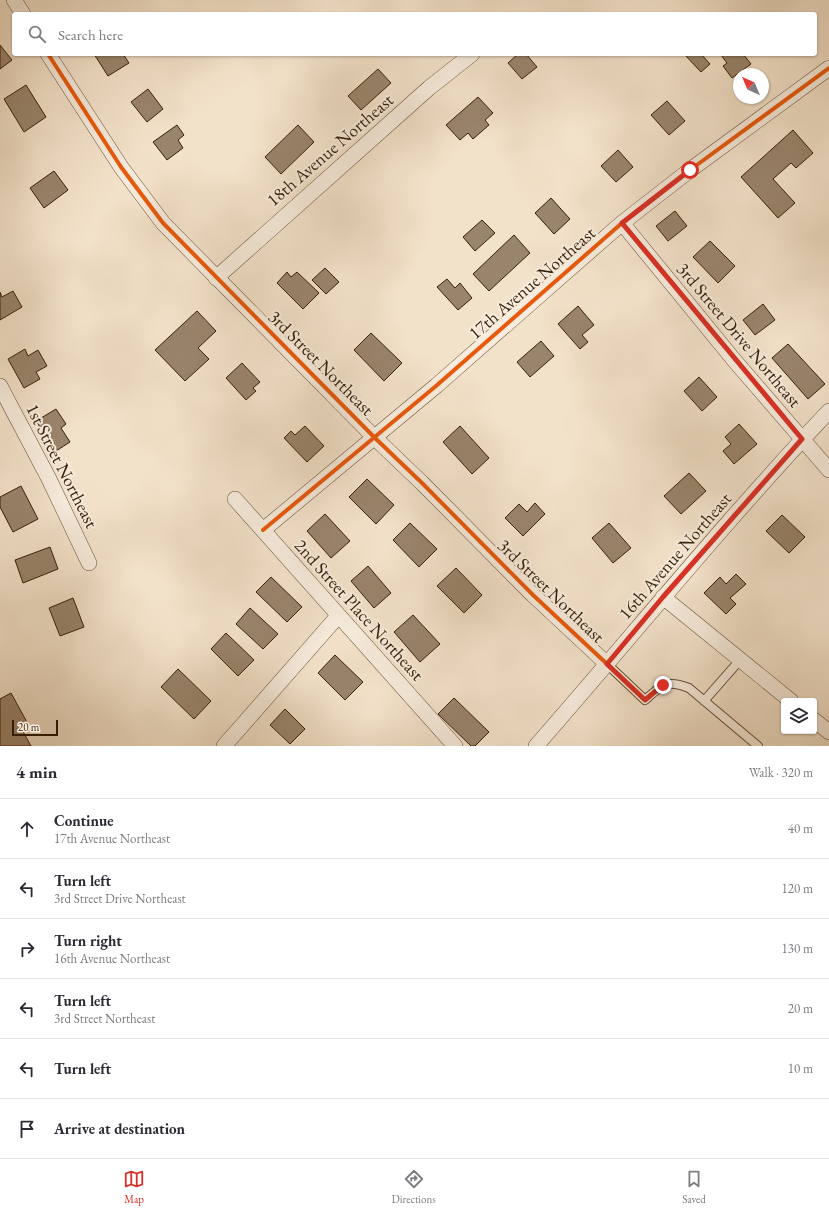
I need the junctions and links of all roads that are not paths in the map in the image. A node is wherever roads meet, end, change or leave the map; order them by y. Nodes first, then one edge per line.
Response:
1 (14, 0) edge
2 (22, 12) edge
3 (49, 56) edge
4 (469, 56) edge
5 (829, 68) edge
6 (622, 223) junction
7 (216, 278) junction
8 (0, 386) edge
9 (829, 410) edge
10 (375, 438) junction
11 (802, 439) junction
12 (829, 470) edge
13 (235, 499) dead end
14 (263, 530) junction
15 (89, 563) dead end
16 (663, 597) junction
17 (338, 616) junction
18 (740, 660) junction
19 (607, 664) junction
20 (787, 698) edge
21 (704, 701) junction
22 (817, 722) edge
23 (829, 732) edge
24 (224, 746) edge
25 (455, 746) edge
26 (536, 746) edge
27 (758, 746) edge

1 - 2 street
3 - 7 street, 3rd Street Northeast
4 - 7 street, 18th Avenue Northeast
5 - 6 street, 17th Avenue Northeast
6 - 10 street, 17th Avenue Northeast
6 - 11 street, 3rd Street Drive Northeast
7 - 10 street, 3rd Street Northeast
8 - 15 street, 1st Street Northeast
9 - 11 street, 16th Avenue Northeast
10 - 14 street, 17th Avenue Northeast
10 - 19 street, 3rd Street Northeast
11 - 12 street, 3rd Street Drive Northeast
11 - 16 street, 16th Avenue Northeast
13 - 14 street, 2nd Street Place Northeast
14 - 17 street, 2nd Street Place Northeast
16 - 18 street
16 - 19 street, 16th Avenue Northeast
17 - 24 street
17 - 25 street, 2nd Street Place Northeast
18 - 20 street
18 - 21 lane
19 - 21 lane, 3rd Street Northeast
19 - 26 street, 16th Avenue Northeast
21 - 27 lane
22 - 23 street

